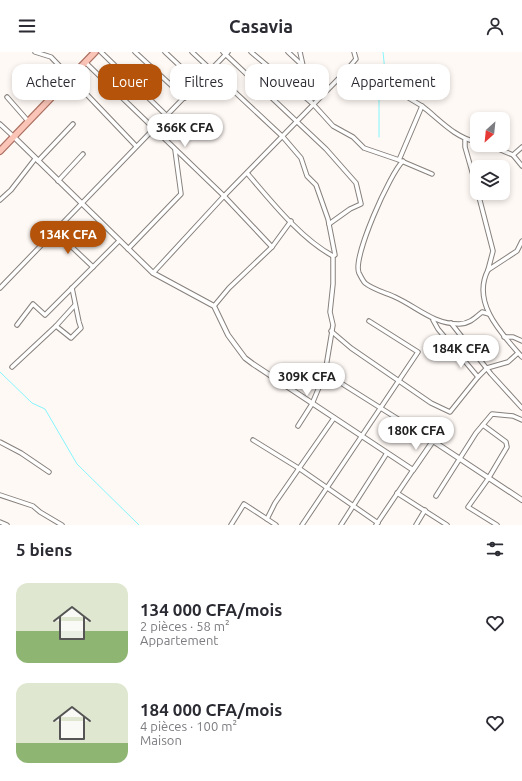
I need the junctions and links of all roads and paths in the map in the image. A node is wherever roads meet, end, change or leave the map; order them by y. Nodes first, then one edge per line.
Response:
1 (35, 52) edge
2 (95, 52) edge
3 (101, 52) edge
4 (135, 52) edge
5 (165, 52) edge
6 (192, 52) edge
7 (251, 52) edge
8 (288, 52) edge
9 (300, 52) edge
10 (354, 52) edge
11 (226, 53) edge
12 (85, 62) joint
13 (58, 64) edge
14 (178, 64) edge
15 (203, 64) edge
16 (216, 64) edge
17 (301, 64) edge
18 (302, 64) edge
19 (352, 64) edge
20 (337, 80) edge
21 (170, 84) edge
22 (237, 95) edge
23 (7, 97) dead end
24 (90, 97) edge
25 (49, 100) edge
26 (183, 100) edge
27 (310, 100) edge
28 (412, 100) edge
29 (313, 104) junction
30 (422, 106) junction
31 (166, 115) junction
32 (28, 121) junction
33 (298, 121) junction
34 (0, 124) edge
35 (73, 124) dead end
36 (152, 129) junction
37 (14, 137) junction
38 (283, 137) junction
39 (465, 140) junction
40 (470, 141) edge
41 (136, 146) junction
42 (522, 147) edge
43 (175, 150) junction
44 (0, 151) edge
45 (506, 152) edge
46 (83, 154) dead end
47 (513, 155) junction
48 (37, 160) junction
49 (401, 161) junction
50 (470, 164) edge
51 (522, 166) edge
52 (247, 173) junction
53 (432, 174) dead end
54 (58, 181) junction
55 (224, 196) junction
56 (0, 200) edge
57 (480, 200) edge
58 (81, 205) junction
59 (291, 221) junction
60 (329, 224) junction
61 (55, 231) junction
62 (522, 240) edge
63 (119, 241) junction
64 (272, 246) junction
65 (128, 249) junction
66 (333, 256) junction
67 (92, 267) junction
68 (488, 270) junction
69 (153, 273) junction
70 (0, 288) edge
71 (72, 288) junction
72 (75, 306) junction
73 (214, 306) junction
74 (489, 314) junction
75 (433, 320) junction
76 (369, 321) dead end
77 (451, 323) junction
78 (17, 325) dead end
79 (56, 326) junction
80 (331, 331) junction
81 (504, 337) junction
82 (522, 341) edge
83 (518, 353) junction
84 (522, 357) edge
85 (12, 367) dead end
86 (487, 368) junction
87 (324, 373) junction
88 (478, 376) junction
89 (399, 381) junction
90 (312, 404) junction
91 (382, 408) junction
92 (522, 408) edge
93 (334, 418) junction
94 (522, 420) edge
95 (483, 425) junction
96 (298, 426) dead end
97 (362, 437) junction
98 (252, 440) dead end
99 (433, 441) junction
100 (1, 443) edge
101 (0, 449) edge
102 (387, 453) junction
103 (460, 460) junction
104 (300, 469) junction
105 (413, 470) junction
106 (49, 472) dead end
107 (488, 479) junction
108 (328, 488) junction
109 (397, 493) junction
110 (0, 495) edge
111 (436, 496) dead end
112 (522, 500) edge
113 (354, 505) junction
114 (425, 510) junction
115 (267, 519) junction
116 (490, 521) junction
117 (0, 522) edge
118 (377, 524) edge
119 (7, 525) edge
120 (62, 525) edge
121 (230, 525) edge
122 (276, 525) edge
123 (302, 525) edge
124 (341, 525) edge
125 (416, 525) edge
126 (447, 525) edge
127 (487, 525) edge
128 (496, 525) edge

1 - 13 street
2 - 12 main road
3 - 31 street
4 - 21 street
5 - 14 street
6 - 15 street
7 - 29 street
8 - 17 street
9 - 18 street
10 - 19 street
11 - 16 street
11 - 33 street
12 - 36 street
20 - 29 street
22 - 38 street
23 - 32 street
24 - 41 street
25 - 32 main road
26 - 31 street
27 - 29 street
28 - 30 street
29 - 33 street
29 - 49 street
30 - 39 street
30 - 49 street
31 - 36 street
32 - 37 main road
33 - 38 street
33 - 60 street
34 - 37 street
35 - 48 street
36 - 41 street
36 - 43 street
37 - 44 main road
37 - 48 street
38 - 52 street
38 - 60 street
39 - 40 street
39 - 50 street
41 - 58 street
42 - 47 street
43 - 55 street
43 - 65 street
45 - 47 street
46 - 54 street
47 - 51 street
48 - 54 street
48 - 56 street
49 - 53 street
49 - 75 street
52 - 55 street
52 - 59 street
54 - 58 street
55 - 64 street
55 - 69 street
57 - 68 street
58 - 61 street
58 - 63 street
59 - 64 street
59 - 66 street
60 - 66 street
61 - 67 street
61 - 70 street
62 - 68 street
63 - 65 street
63 - 67 street
64 - 73 street
65 - 69 street
66 - 80 street
67 - 71 street
68 - 74 street
69 - 73 street
71 - 72 street
71 - 78 street
72 - 79 street
72 - 79 street
73 - 90 street
74 - 77 street
74 - 81 street
75 - 77 street
75 - 88 street
76 - 89 street
77 - 86 street
79 - 85 street
80 - 87 street
80 - 89 street
81 - 82 street
81 - 83 street
83 - 84 street
83 - 86 street
86 - 88 street
86 - 92 street
87 - 90 street
87 - 91 street
88 - 89 street
89 - 91 street
90 - 93 street
90 - 96 street
91 - 97 street
91 - 99 street
93 - 97 street
93 - 104 street
94 - 95 street
95 - 103 street
95 - 107 street
97 - 102 street
97 - 108 street
98 - 104 street
99 - 103 street
99 - 105 street
100 - 101 street
100 - 106 street
102 - 105 street
102 - 113 street
103 - 107 street
103 - 111 street
104 - 108 street
104 - 115 street
105 - 109 street
107 - 112 street
107 - 116 street
108 - 113 street
108 - 123 street
109 - 114 street
109 - 118 street
110 - 120 street
113 - 118 street
113 - 124 street
114 - 125 street
114 - 126 street
115 - 121 street
115 - 122 street
116 - 127 street
116 - 128 street
117 - 119 street

